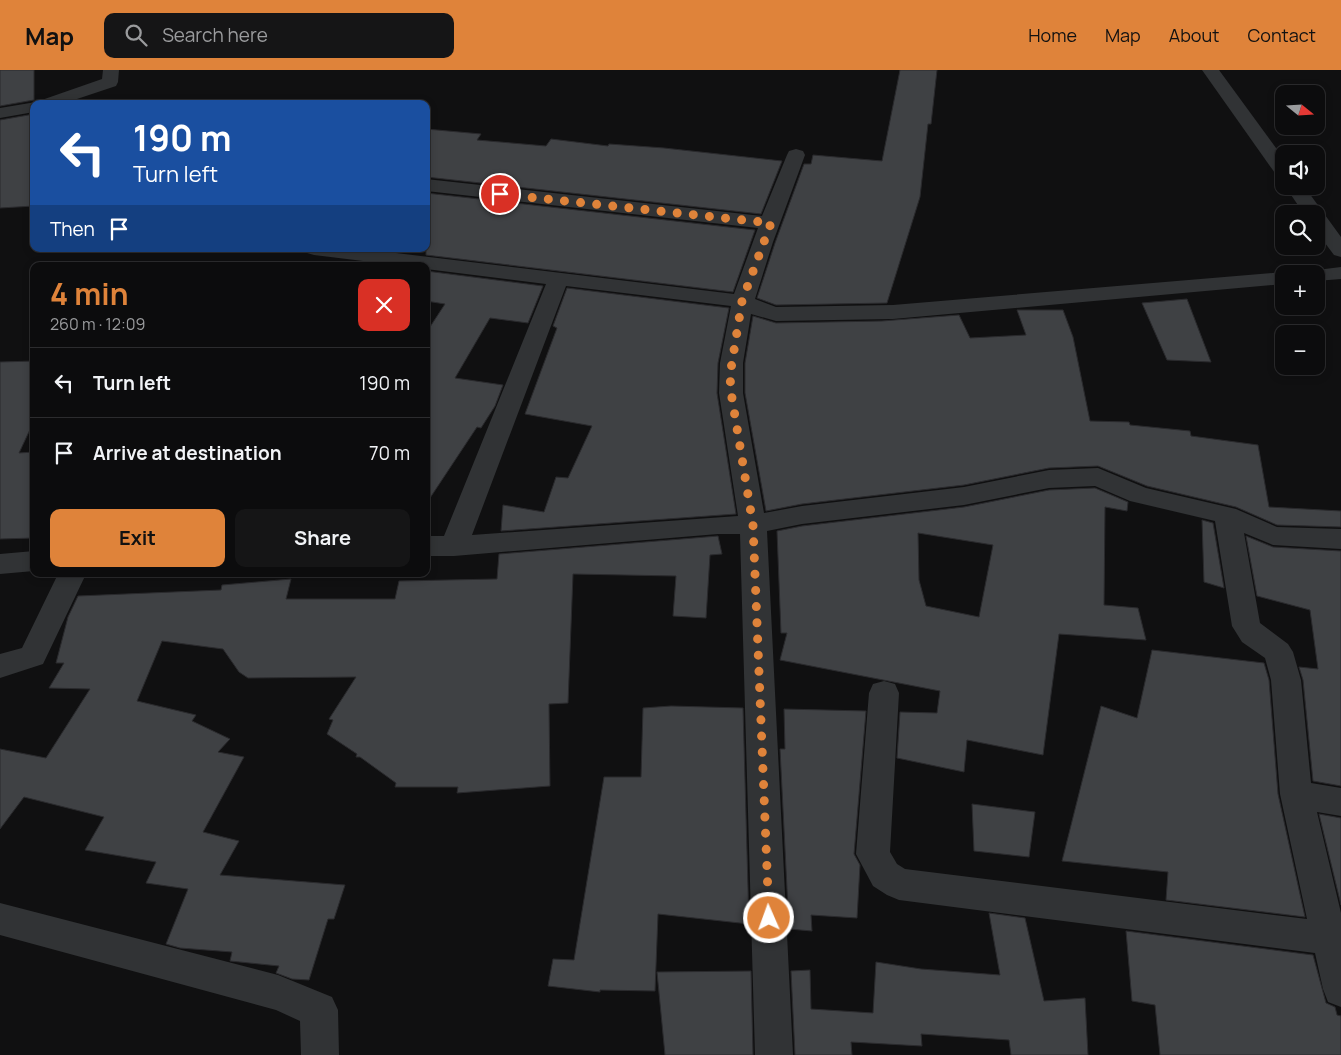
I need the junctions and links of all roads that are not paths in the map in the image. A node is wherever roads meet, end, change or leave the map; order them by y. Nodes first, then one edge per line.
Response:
1 (111, 70) edge
2 (1210, 70) edge
3 (56, 100) edge
4 (30, 108) edge
5 (0, 113) edge
6 (796, 155) dead end
7 (1275, 160) edge
8 (430, 185) edge
9 (771, 223) junction
10 (1325, 229) edge
11 (1341, 251) edge
12 (333, 252) edge
13 (397, 262) edge
14 (430, 266) edge
15 (1341, 273) edge
16 (1325, 274) edge
17 (558, 279) junction
18 (1275, 279) edge
19 (742, 301) junction
20 (1227, 515) junction
21 (753, 525) junction
22 (1341, 539) edge
23 (430, 546) edge
24 (454, 546) junction
25 (30, 562) edge
26 (0, 564) edge
27 (71, 577) edge
28 (0, 666) edge
29 (884, 693) dead end
30 (1296, 794) junction
31 (1341, 802) edge
32 (0, 919) edge
33 (1335, 939) edge
34 (1341, 989) edge
35 (320, 1055) edge
36 (774, 1055) edge

1 - 3 street
2 - 7 street
4 - 5 street
6 - 9 street
8 - 9 street
9 - 19 street
10 - 11 street
12 - 13 street
14 - 17 street
15 - 16 street
17 - 19 street
17 - 24 street
18 - 19 street
19 - 21 street
20 - 21 street
20 - 22 street
20 - 30 street
21 - 24 street
21 - 36 street
23 - 24 street
25 - 26 street
27 - 28 street
29 - 33 street
30 - 31 street
30 - 33 street
32 - 35 street
33 - 34 street

